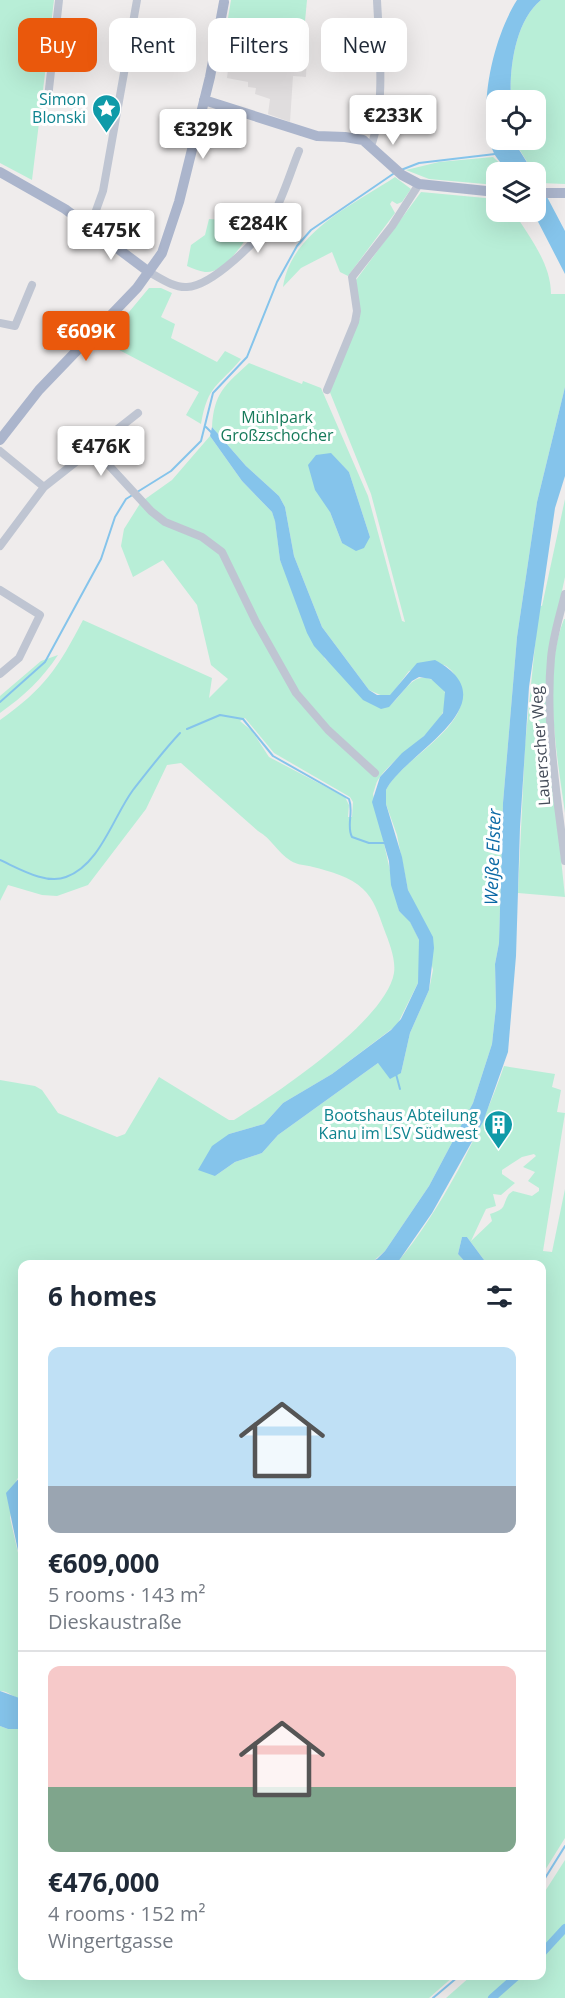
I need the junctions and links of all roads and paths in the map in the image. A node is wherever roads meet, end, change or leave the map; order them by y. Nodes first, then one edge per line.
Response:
1 (59, 0) edge
2 (137, 0) edge
3 (376, 0) edge
4 (224, 2) dead end
5 (48, 98) dead end
6 (204, 100) junction
7 (371, 146) junction
8 (299, 151) dead end
9 (0, 172) edge
10 (414, 182) junction
11 (486, 191) edge
12 (546, 193) edge
13 (565, 193) edge
14 (90, 227) junction
15 (149, 272) junction
16 (32, 285) dead end
17 (0, 323) edge
18 (327, 390) dead end
19 (138, 413) dead end
20 (0, 440) edge
21 (92, 447) junction
22 (0, 451) edge
23 (44, 487) junction
24 (0, 546) edge
25 (0, 590) edge
26 (565, 594) edge
27 (0, 674) edge
28 (375, 773) dead end
29 (565, 861) edge

1 - 5 street
2 - 14 street
3 - 7 street
4 - 6 main road
6 - 7 main road
6 - 15 main road
7 - 10 main road
8 - 15 street
9 - 14 main road
10 - 11 main road
10 - 18 street
12 - 13 main road
14 - 15 main road
15 - 20 main road
16 - 17 street
19 - 21 street
21 - 23 street
21 - 28 street
22 - 23 street
23 - 24 street
25 - 27 street
26 - 29 street, Lauerscher Weg

